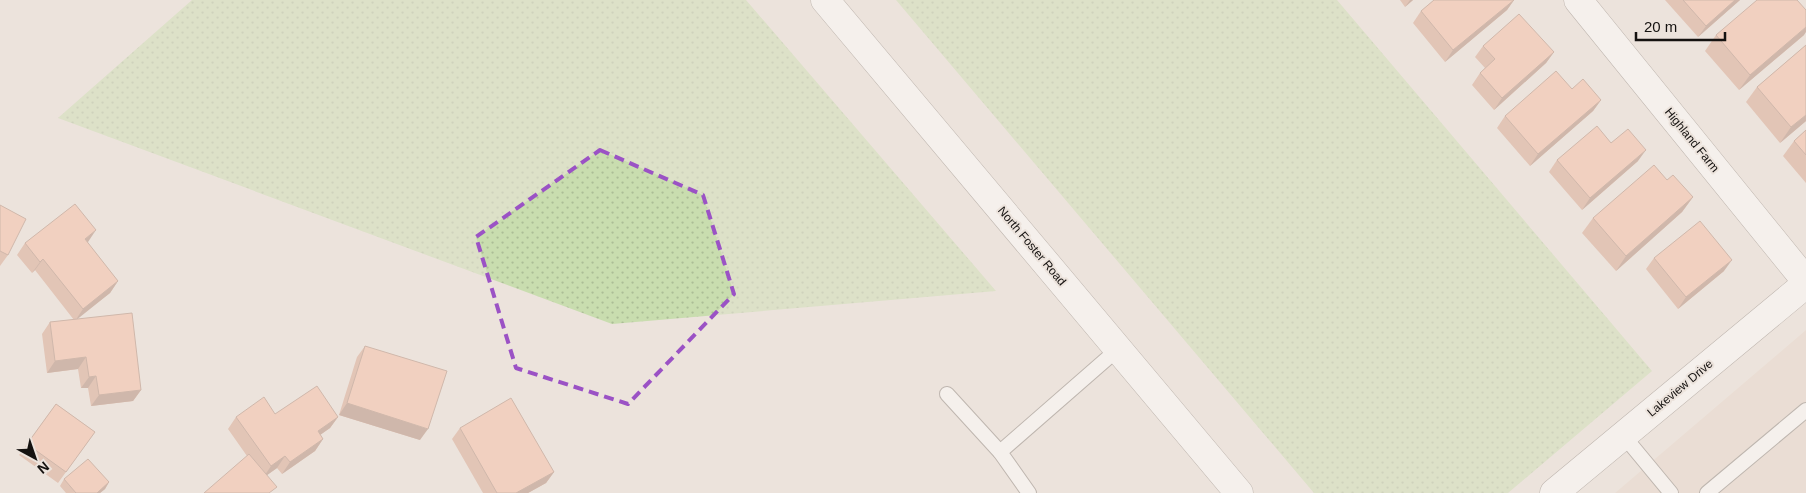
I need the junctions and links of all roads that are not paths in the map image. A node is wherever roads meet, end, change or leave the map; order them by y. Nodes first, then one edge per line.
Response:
1 (825, 0) edge
2 (1578, 0) edge
3 (1806, 282) edge
4 (1118, 350) junction
5 (947, 394) dead end
6 (1806, 410) edge
7 (1623, 435) junction
8 (1000, 452) junction
9 (1029, 493) edge
10 (1239, 493) edge
11 (1554, 493) edge
12 (1671, 493) edge
13 (1707, 493) edge

1 - 4 street, North Foster Road
2 - 3 street, Highland Farm
3 - 7 street, Lakeview Drive
4 - 8 lane
4 - 10 street, North Foster Road
5 - 8 lane
6 - 13 lane
7 - 11 street, Lakeview Drive
7 - 12 lane
8 - 9 lane

